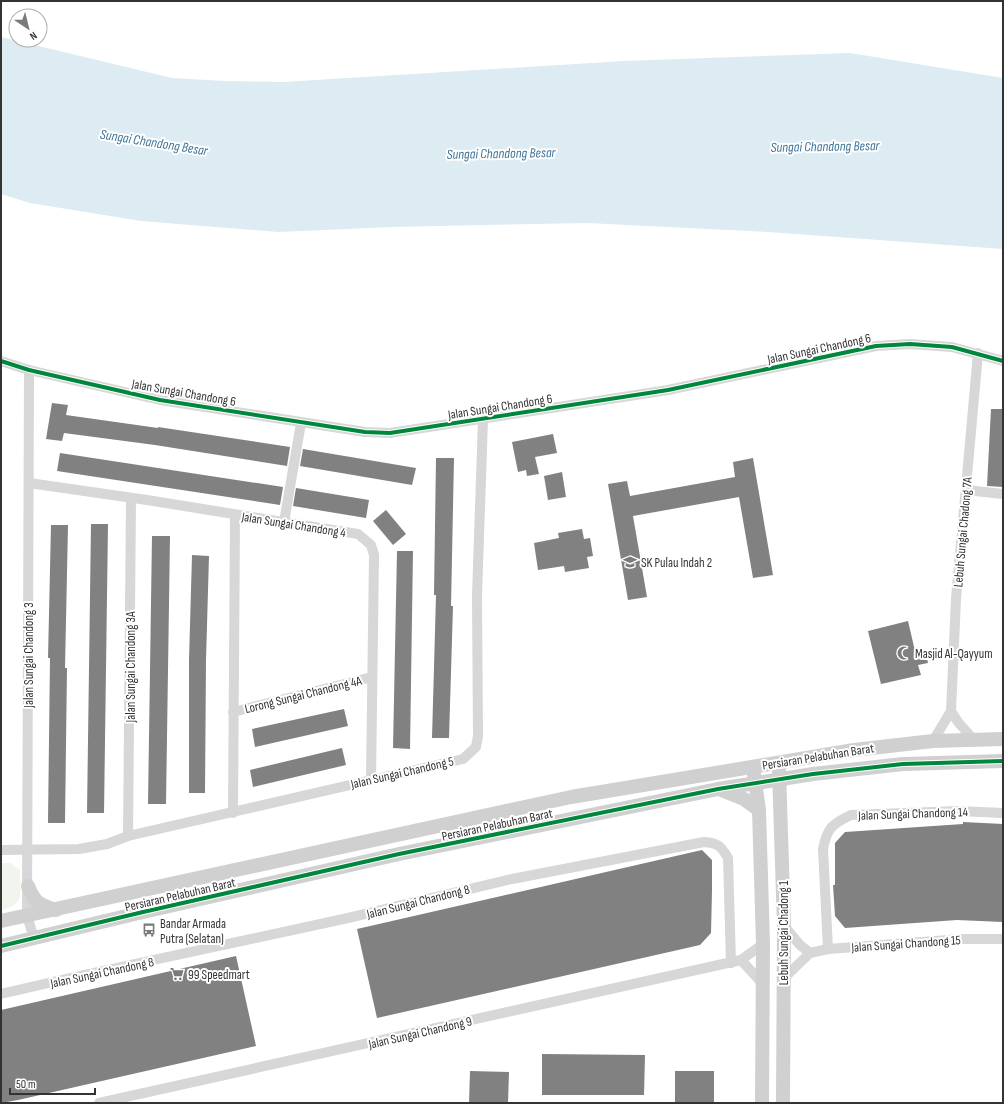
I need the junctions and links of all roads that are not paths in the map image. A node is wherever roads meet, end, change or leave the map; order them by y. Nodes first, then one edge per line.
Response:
1 (978, 354) junction
2 (1, 361) edge
3 (1003, 361) edge
4 (29, 370) junction
5 (483, 419) junction
6 (301, 423) junction
7 (29, 483) junction
8 (966, 490) junction
9 (1003, 494) edge
10 (131, 498) junction
11 (235, 515) junction
12 (284, 522) junction
13 (372, 677) junction
14 (951, 711) junction
15 (233, 712) junction
16 (973, 739) junction
17 (1003, 739) edge
18 (933, 740) junction
19 (1003, 761) edge
20 (779, 763) junction
21 (753, 767) junction
22 (813, 774) junction
23 (371, 779) junction
24 (779, 779) junction
25 (754, 783) junction
26 (718, 789) junction
27 (781, 802) junction
28 (759, 810) junction
29 (232, 813) junction
30 (1003, 813) edge
31 (397, 835) junction
32 (128, 836) junction
33 (28, 849) junction
34 (1, 850) edge
35 (399, 854) junction
36 (28, 886) junction
37 (56, 910) junction
38 (27, 915) junction
39 (1, 921) edge
40 (784, 926) junction
41 (1003, 938) edge
42 (34, 939) junction
43 (763, 944) junction
44 (1, 946) edge
45 (828, 949) junction
46 (810, 953) junction
47 (741, 960) junction
48 (731, 962) junction
49 (783, 979) junction
50 (763, 984) junction
51 (1, 994) edge
52 (99, 1103) edge
53 (762, 1103) edge
54 (783, 1103) edge

1 - 3 street, Jalan Sungai Chandong 6
1 - 5 street, Jalan Sungai Chandong 6
1 - 8 street, Lebuh Sungai Chadong 7A
2 - 4 street, Jalan Sungai Chandong 6
4 - 6 street, Jalan Sungai Chandong 6
4 - 7 street, Jalan Sungai Chandong 3
5 - 6 street, Jalan Sungai Chandong 6
5 - 23 street, Jalan Sungai Chandong 5
6 - 12 street
7 - 10 street, Jalan Sungai Chandong 4
7 - 33 street, Jalan Sungai Chandong 3
8 - 9 street
8 - 14 street, Lebuh Sungai Chadong 7A
10 - 11 street, Jalan Sungai Chandong 4
10 - 32 street, Jalan Sungai Chandong 3A
11 - 12 street, Jalan Sungai Chandong 4
11 - 15 street
12 - 13 street, Jalan Sungai Chandong 4
13 - 15 street, Lorong Sungai Chandong 4A
13 - 23 street, Jalan Sungai Chandong 4
14 - 16 street
14 - 18 street
15 - 29 street
16 - 17 street, Persiaran Pelabuhan Barat
16 - 18 street, Persiaran Pelabuhan Barat
18 - 20 street, Persiaran Pelabuhan Barat
19 - 22 street, Persiaran Pelabuhan Barat
20 - 21 street, Persiaran Pelabuhan Barat
20 - 24 street, Lebuh Sungai Chadong 1
21 - 25 street, Lebuh Sungai Chadong 1
21 - 31 street, Persiaran Pelabuhan Barat
22 - 24 street, Persiaran Pelabuhan Barat
22 - 27 street
23 - 29 street, Jalan Sungai Chandong 5
24 - 25 street, Persiaran Pelabuhan Barat
24 - 27 street, Lebuh Sungai Chadong 1
25 - 26 street, Persiaran Pelabuhan Barat
25 - 28 street, Lebuh Sungai Chadong 1
26 - 28 street
26 - 35 street, Persiaran Pelabuhan Barat
27 - 40 street, Lebuh Sungai Chadong 1
28 - 43 street, Lebuh Sungai Chadong 1
29 - 32 street, Jalan Sungai Chandong 5
30 - 45 street, Jalan Sungai Chandong 14
31 - 35 street
31 - 37 street, Persiaran Pelabuhan Barat
32 - 33 street, Jalan Sungai Chandong 5
33 - 34 street, Jalan Sungai Chandong 5
33 - 36 street, Jalan Sungai Chandong 3
35 - 42 street, Persiaran Pelabuhan Barat
36 - 37 street
36 - 38 street, Jalan Sungai Chandong 3
37 - 38 street, Persiaran Pelabuhan Barat
38 - 39 street, Persiaran Pelabuhan Barat
38 - 42 street, Jalan Sungai Chandong 3
40 - 46 street
40 - 49 street, Lebuh Sungai Chadong 1
41 - 45 street, Jalan Sungai Chandong 15
42 - 44 street, Persiaran Pelabuhan Barat
43 - 47 street, Jalan Sungai Chandong 9
43 - 50 street, Lebuh Sungai Chadong 1
45 - 46 street, Jalan Sungai Chandong 15
46 - 49 street
47 - 48 street, Jalan Sungai Chandong 9
47 - 50 street
48 - 51 street, Jalan Sungai Chandong 8
48 - 52 street, Jalan Sungai Chandong 9
49 - 54 street, Lebuh Sungai Chadong 1
50 - 53 street, Lebuh Sungai Chadong 1

